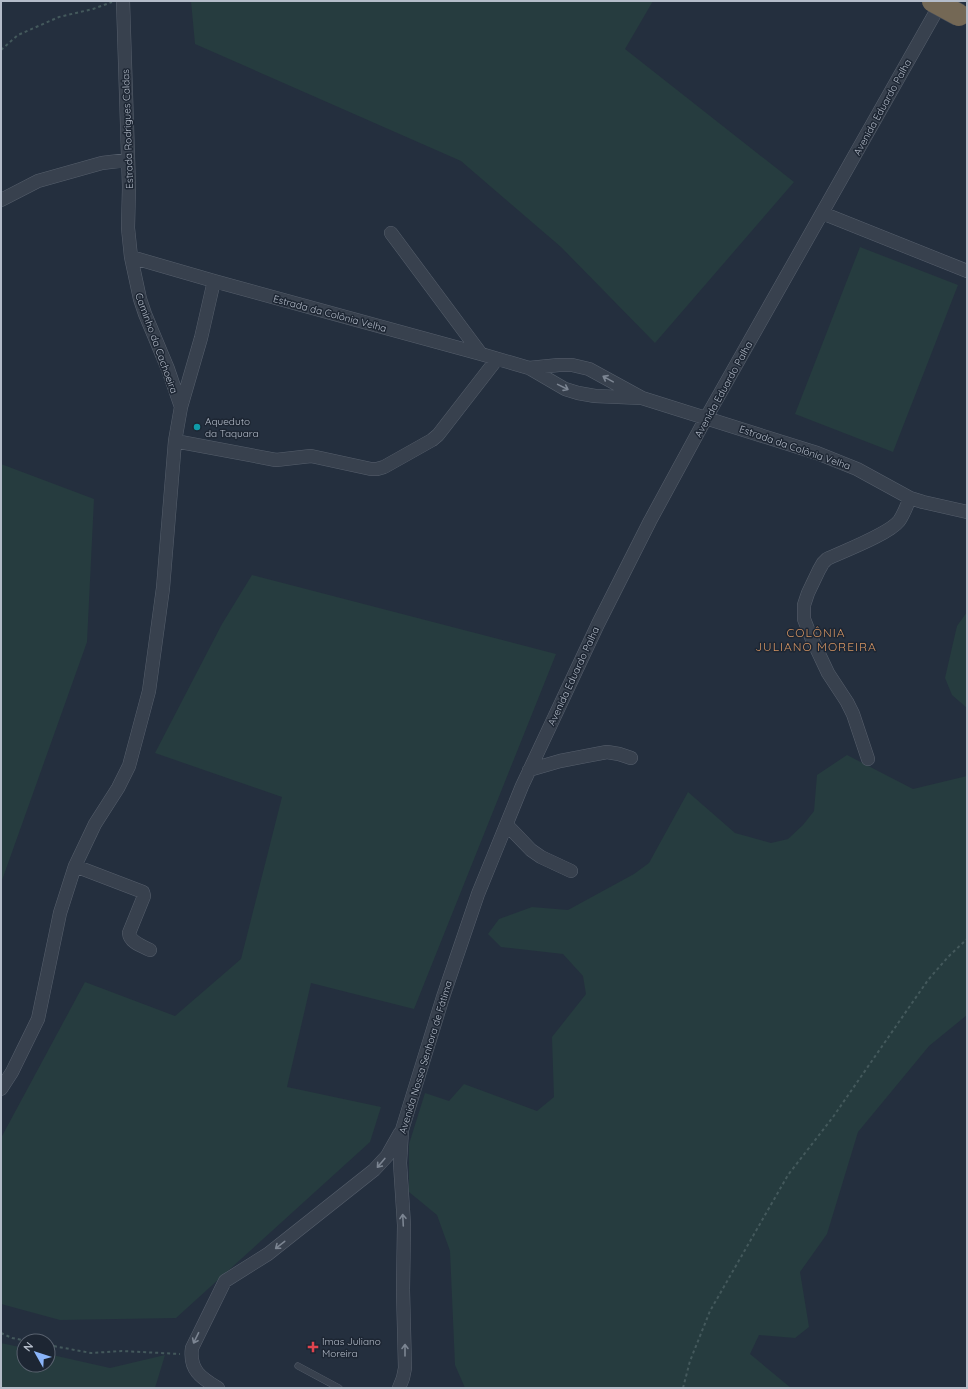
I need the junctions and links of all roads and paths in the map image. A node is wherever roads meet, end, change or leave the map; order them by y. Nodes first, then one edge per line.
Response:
1 (115, 1) edge
2 (123, 1) edge
3 (933, 1) edge
4 (942, 1) edge
5 (959, 15) dead end
6 (1, 50) edge
7 (127, 160) junction
8 (1, 200) edge
9 (822, 213) junction
10 (391, 233) dead end
11 (131, 257) junction
12 (967, 271) edge
13 (214, 281) junction
14 (481, 354) junction
15 (496, 359) junction
16 (529, 368) junction
17 (642, 398) junction
18 (181, 408) junction
19 (706, 418) junction
20 (176, 435) junction
21 (910, 498) junction
22 (967, 512) edge
23 (631, 758) dead end
24 (868, 759) dead end
25 (529, 770) junction
26 (522, 786) joint
27 (507, 825) junction
28 (76, 866) junction
29 (571, 871) dead end
30 (967, 939) edge
31 (150, 950) dead end
32 (1, 1089) edge
33 (402, 1130) junction
34 (1, 1333) edge
35 (16, 1339) edge
36 (56, 1346) edge
37 (191, 1354) junction
38 (298, 1366) dead end
39 (218, 1388) edge
40 (339, 1388) edge
41 (399, 1388) edge
42 (683, 1388) edge

1 - 6 path
2 - 7 street, Estrada Rodrigues Caldas
3 - 5 highway, bridge
4 - 9 street, Avenida Eduardo Palha
7 - 8 street
7 - 11 street, Estrada Rodrigues Caldas
9 - 12 street
9 - 19 street, Avenida Eduardo Palha
10 - 14 street
11 - 13 street, Estrada da Colônia Velha
11 - 18 street, Caminho da Cachoeira
13 - 14 street, Estrada da Colônia Velha
13 - 18 street
14 - 15 street, Estrada da Colônia Velha
15 - 16 street, Estrada da Colônia Velha
15 - 20 street
16 -> 17 street, Estrada da Colônia Velha
17 -> 16 street, Estrada da Colônia Velha
17 - 19 street, Estrada da Colônia Velha
18 - 20 street, Caminho da Cachoeira
19 - 21 street, Estrada da Colônia Velha
19 - 25 street, Avenida Eduardo Palha
20 - 28 street, Caminho da Cachoeira
21 - 22 street, Estrada da Colônia Velha
21 - 24 street
23 - 25 street
25 - 26 street, Avenida Eduardo Palha
26 - 27 street, Avenida Nossa Senhora de Fátima
27 - 29 street
27 - 33 street, Avenida Nossa Senhora de Fátima
28 - 31 street
28 - 32 street, Caminho da Cachoeira
30 - 42 path
33 -> 37 street
41 -> 33 street, Avenida Nossa Senhora de Fátima
34 - 35 path
36 - 37 path
37 - 39 street
38 - 40 lane

